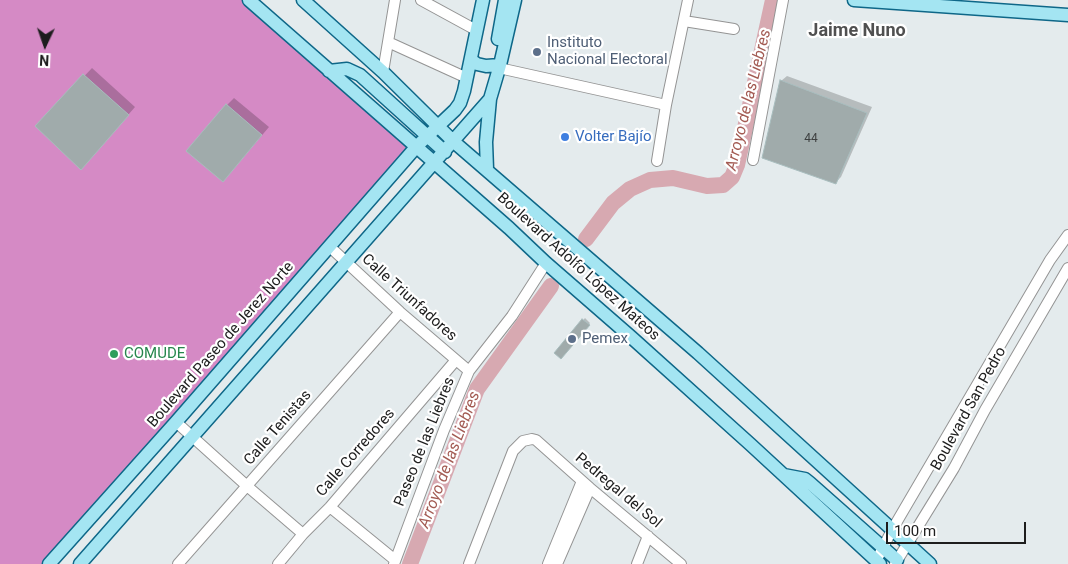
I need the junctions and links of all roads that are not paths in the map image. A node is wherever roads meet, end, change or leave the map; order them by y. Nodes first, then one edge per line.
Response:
1 (249, 0) edge
2 (304, 0) edge
3 (395, 0) edge
4 (421, 0) edge
5 (483, 0) edge
6 (505, 0) edge
7 (515, 0) edge
8 (688, 0) edge
9 (783, 0) edge
10 (854, 0) edge
11 (1068, 15) edge
12 (684, 21) junction
13 (734, 29) dead end
14 (476, 30) junction
15 (499, 31) junction
16 (388, 42) junction
17 (471, 60) junction
18 (500, 65) junction
19 (329, 71) junction
20 (383, 72) junction
21 (467, 78) junction
22 (490, 99) junction
23 (666, 105) junction
24 (438, 127) junction
25 (428, 136) junction
26 (454, 142) junction
27 (417, 146) junction
28 (445, 152) junction
29 (753, 160) dead end
30 (657, 161) dead end
31 (435, 163) junction
32 (487, 170) junction
33 (1068, 236) edge
34 (330, 247) junction
35 (1064, 249) edge
36 (346, 262) junction
37 (546, 263) junction
38 (1068, 268) edge
39 (400, 312) junction
40 (456, 360) junction
41 (469, 371) junction
42 (176, 422) junction
43 (192, 438) junction
44 (784, 475) junction
45 (586, 484) junction
46 (247, 486) junction
47 (330, 507) junction
48 (892, 530) junction
49 (303, 534) junction
50 (648, 536) junction
51 (908, 544) junction
52 (882, 547) junction
53 (394, 562) edge
54 (878, 562) edge
55 (896, 562) edge
56 (49, 564) edge
57 (80, 564) edge
58 (178, 564) edge
59 (278, 564) edge
60 (469, 564) edge
61 (548, 564) edge
62 (557, 564) edge
63 (637, 564) edge
64 (681, 564) edge
65 (930, 564) edge

1 - 19 main road, Boulevard Adolfo López Mateos
2 - 20 main road, Boulevard Adolfo López Mateos
3 - 16 street
4 - 14 street
5 - 14 main road, Boulevard Paseo de Jerez Norte
6 - 15 main road
7 - 18 main road
8 - 12 street
9 - 29 street
10 - 11 main road
12 - 13 street
12 - 23 street
14 - 15 main road
14 - 17 main road, Boulevard Paseo de Jerez Norte
15 - 18 main road
16 - 20 street
16 - 21 street
17 - 18 main road
17 - 21 main road, Boulevard Paseo de Jerez Norte
18 - 22 main road
18 - 23 street
19 - 25 main road
19 - 27 main road, Boulevard Adolfo López Mateos
20 - 24 main road, Boulevard Adolfo López Mateos
21 - 24 main road, Boulevard Paseo de Jerez Norte
22 - 26 main road
22 - 32 main road
23 - 30 street
24 - 25 main road, Boulevard Paseo de Jerez Norte
24 - 26 main road, Boulevard Adolfo López Mateos
25 - 27 main road, Boulevard Paseo de Jerez Norte
25 - 28 main road
26 - 28 main road
26 - 32 main road, Boulevard Adolfo López Mateos
27 - 31 main road, Boulevard Adolfo López Mateos
27 - 34 main road, Boulevard Paseo de Jerez Norte
28 - 31 main road
31 - 36 main road
31 - 37 main road, Boulevard Adolfo López Mateos
32 - 48 main road, Boulevard Adolfo López Mateos
33 - 35 street, Boulevard San Pedro
34 - 36 street, Calle Triunfadores
34 - 42 main road, Boulevard Paseo de Jerez Norte
35 - 48 street, Boulevard San Pedro
36 - 39 street, Calle Triunfadores
36 - 43 main road
37 - 41 street, Paseo de las Liebres
37 - 44 main road, Boulevard Adolfo López Mateos
38 - 51 street, Boulevard San Pedro
39 - 40 street, Calle Triunfadores
39 - 46 street, Calle Tenistas
40 - 41 street, Calle Triunfadores
40 - 47 street, Calle Corredores
41 - 53 street, Paseo de las Liebres
42 - 43 street
42 - 56 main road, Boulevard Paseo de Jerez Norte
43 - 46 street
43 - 57 main road
44 - 52 main road
44 - 54 main road, Boulevard Adolfo López Mateos
45 - 50 street, Pedregal del Sol
45 - 60 street, Pedregal del Sol
45 - 61 street
45 - 62 street
46 - 49 street
46 - 58 street, Calle Tenistas
47 - 49 street, Calle Corredores
47 - 53 street
48 - 51 main road, Boulevard Adolfo López Mateos
48 - 52 street
49 - 59 street, Calle Corredores
50 - 63 street
50 - 64 street, Pedregal del Sol
51 - 55 street, Boulevard San Pedro
51 - 65 main road, Boulevard Adolfo López Mateos
52 - 54 street
52 - 55 main road

